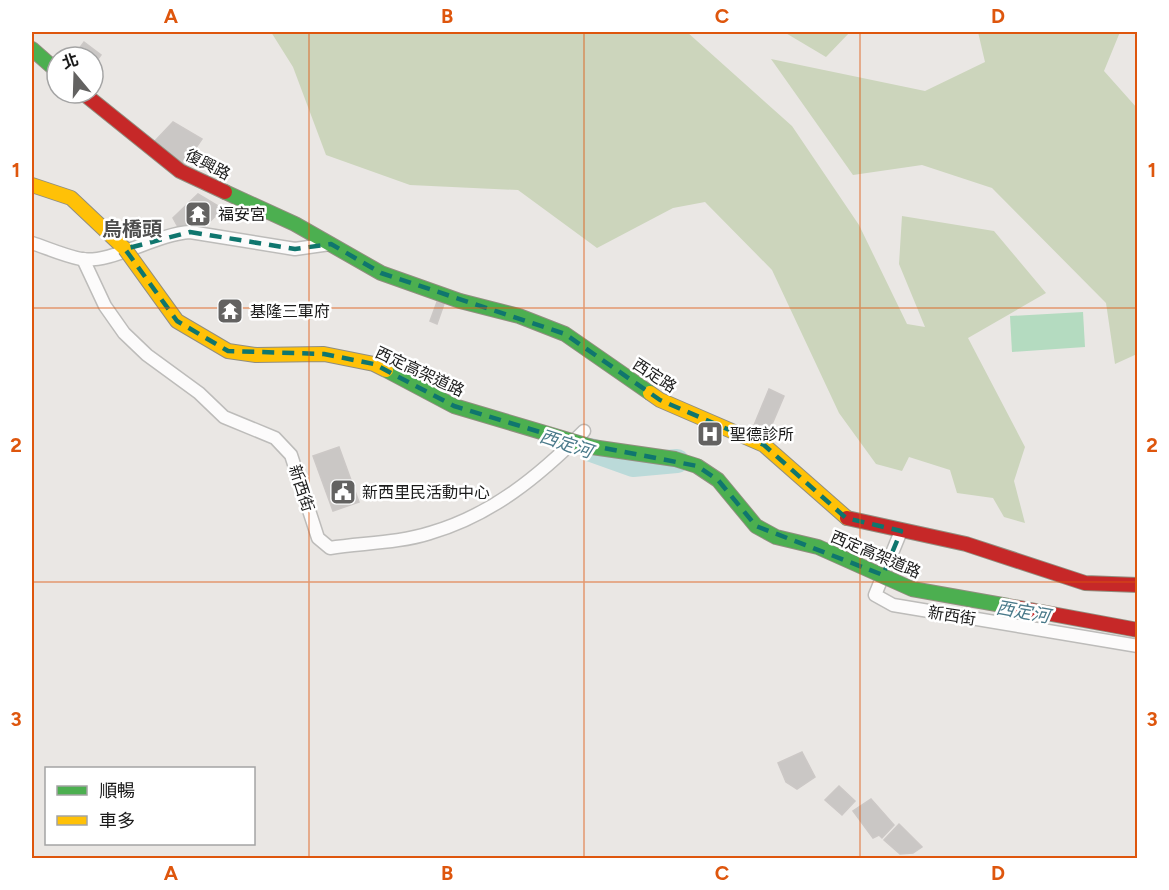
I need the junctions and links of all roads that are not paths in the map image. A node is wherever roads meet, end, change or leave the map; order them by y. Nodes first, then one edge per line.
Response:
1 (32, 49) edge
2 (45, 60) edge
3 (98, 105) edge
4 (32, 185) edge
5 (32, 243) edge
6 (331, 244) junction
7 (120, 251) junction
8 (82, 259) junction
9 (584, 430) dead end
10 (901, 531) junction
11 (1137, 585) edge
12 (1137, 630) edge
13 (1137, 646) edge

1 - 2 street
3 - 6 street, 復興路
4 - 7 street, 西定高架道路
5 - 8 street
6 - 7 street
6 - 10 street, 西定路
7 - 8 street
7 - 12 street, 西定高架道路, bridge
8 - 9 street, 新西街
10 - 11 street, 西定路
10 - 13 street, 新西街

